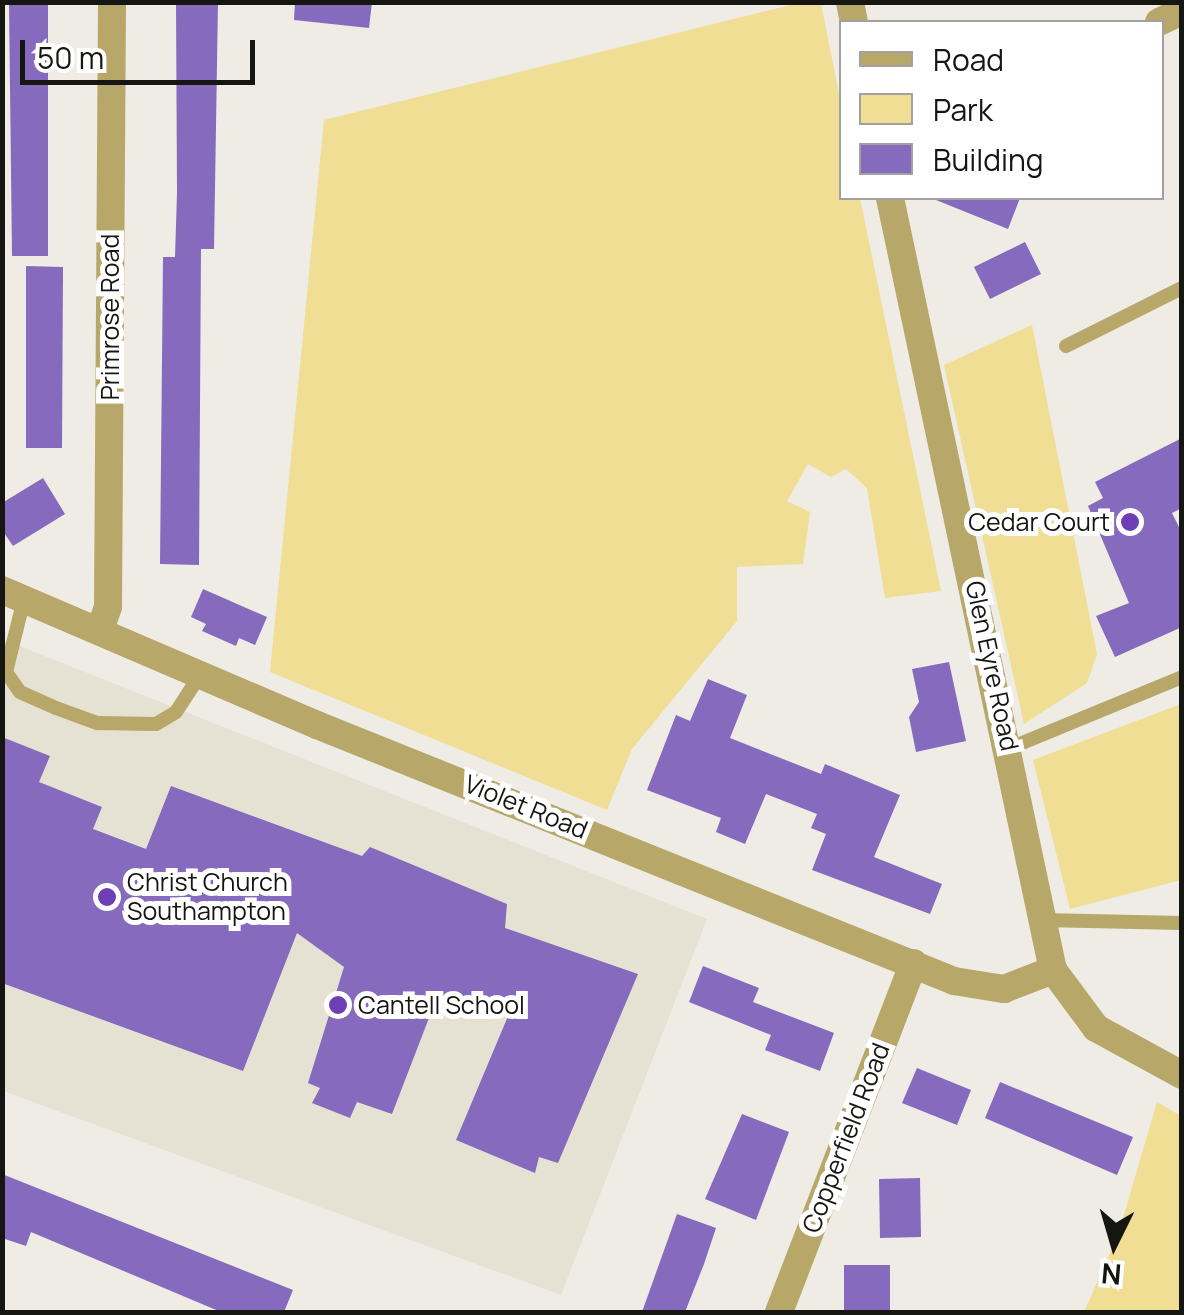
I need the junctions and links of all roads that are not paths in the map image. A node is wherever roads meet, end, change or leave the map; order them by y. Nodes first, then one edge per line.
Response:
1 (112, 2) edge
2 (890, 200) edge
3 (1182, 288) edge
4 (1066, 346) dead end
5 (14, 594) edge
6 (100, 630) junction
7 (200, 675) junction
8 (1182, 677) edge
9 (1010, 748) junction
10 (1042, 920) junction
11 (1182, 923) edge
12 (914, 963) junction
13 (1053, 970) junction
14 (1179, 1070) edge
15 (779, 1312) edge

1 - 6 street, Primrose Road
2 - 9 street, Glen Eyre Road
3 - 4 lane
5 - 6 street, Violet Road
5 - 7 lane
6 - 7 street, Violet Road
7 - 12 street, Violet Road
8 - 9 lane
9 - 10 street, Glen Eyre Road
10 - 11 lane
10 - 13 street, Glen Eyre Road
12 - 13 street, Violet Road
12 - 15 street, Copperfield Road
13 - 14 street, Glen Eyre Road

